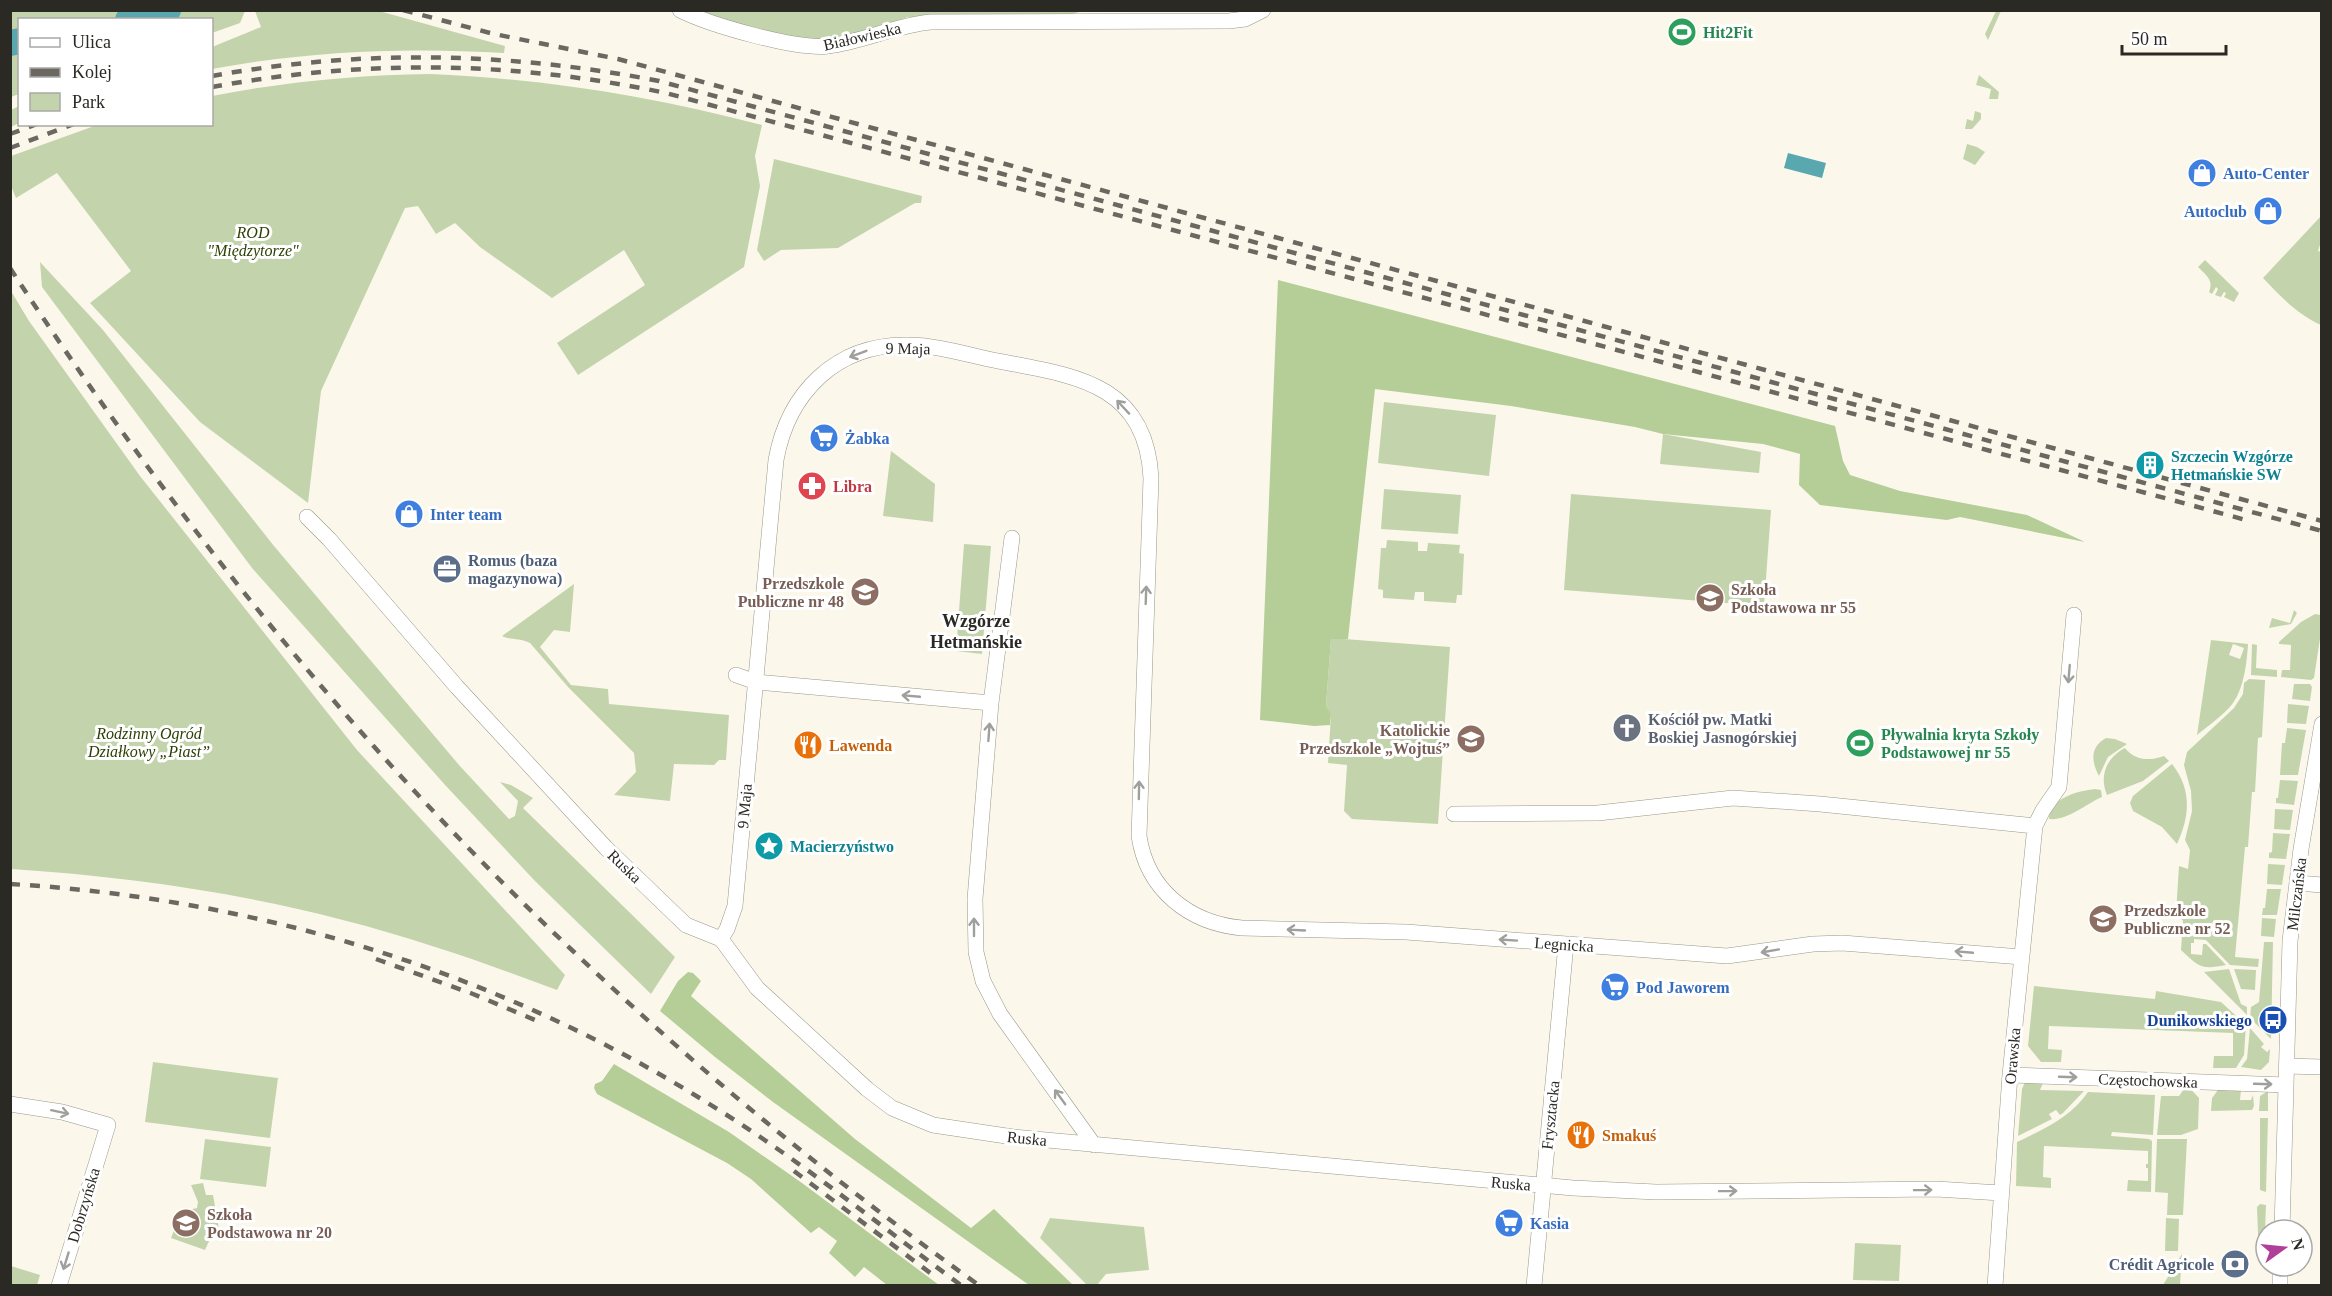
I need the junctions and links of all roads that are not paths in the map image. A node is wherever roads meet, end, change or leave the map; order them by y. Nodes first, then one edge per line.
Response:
1 (680, 10) edge
2 (1263, 10) edge
3 (307, 517) dead end
4 (1012, 538) dead end
5 (2074, 615) dead end
6 (736, 675) dead end
7 (756, 682) junction
8 (991, 703) junction
9 (2322, 724) edge
10 (1454, 814) dead end
11 (2035, 826) junction
12 (1141, 848) joint
13 (2297, 883) junction
14 (2322, 885) edge
15 (720, 939) junction
16 (1566, 944) junction
17 (2022, 957) junction
18 (2286, 1066) junction
19 (2322, 1067) edge
20 (2010, 1075) junction
21 (2286, 1085) junction
22 (10, 1104) edge
23 (1094, 1145) junction
24 (1543, 1186) junction
25 (2001, 1193) junction
26 (2282, 1218) edge
27 (59, 1286) edge
28 (1534, 1286) edge
29 (1995, 1286) edge

1 - 2 street, Białowieska
3 - 15 street, Ruska
4 - 8 street
5 -> 11 street, Orawska
6 - 7 street
8 -> 7 street
12 -> 7 street, 9 Maja
7 - 15 street, 9 Maja
23 -> 8 street
9 - 13 street, Milczańska
10 - 11 street
11 - 17 street, Orawska
16 -> 12 street, Legnicka
13 - 14 street
13 - 18 street, Milczańska
15 - 23 street, Ruska
17 -> 16 street, Legnicka
16 - 24 street, Frysztacka
17 - 20 street, Orawska
18 - 19 street
18 - 21 street, Milczańska
20 -> 21 street, Częstochowska
20 - 25 street, Orawska
21 - 26 street, Milczańska
22 -> 27 street, Dobrzyńska
23 - 24 street, Ruska
24 -> 25 street, Ruska
24 - 28 street, Frysztacka
25 - 29 street, Orawska

